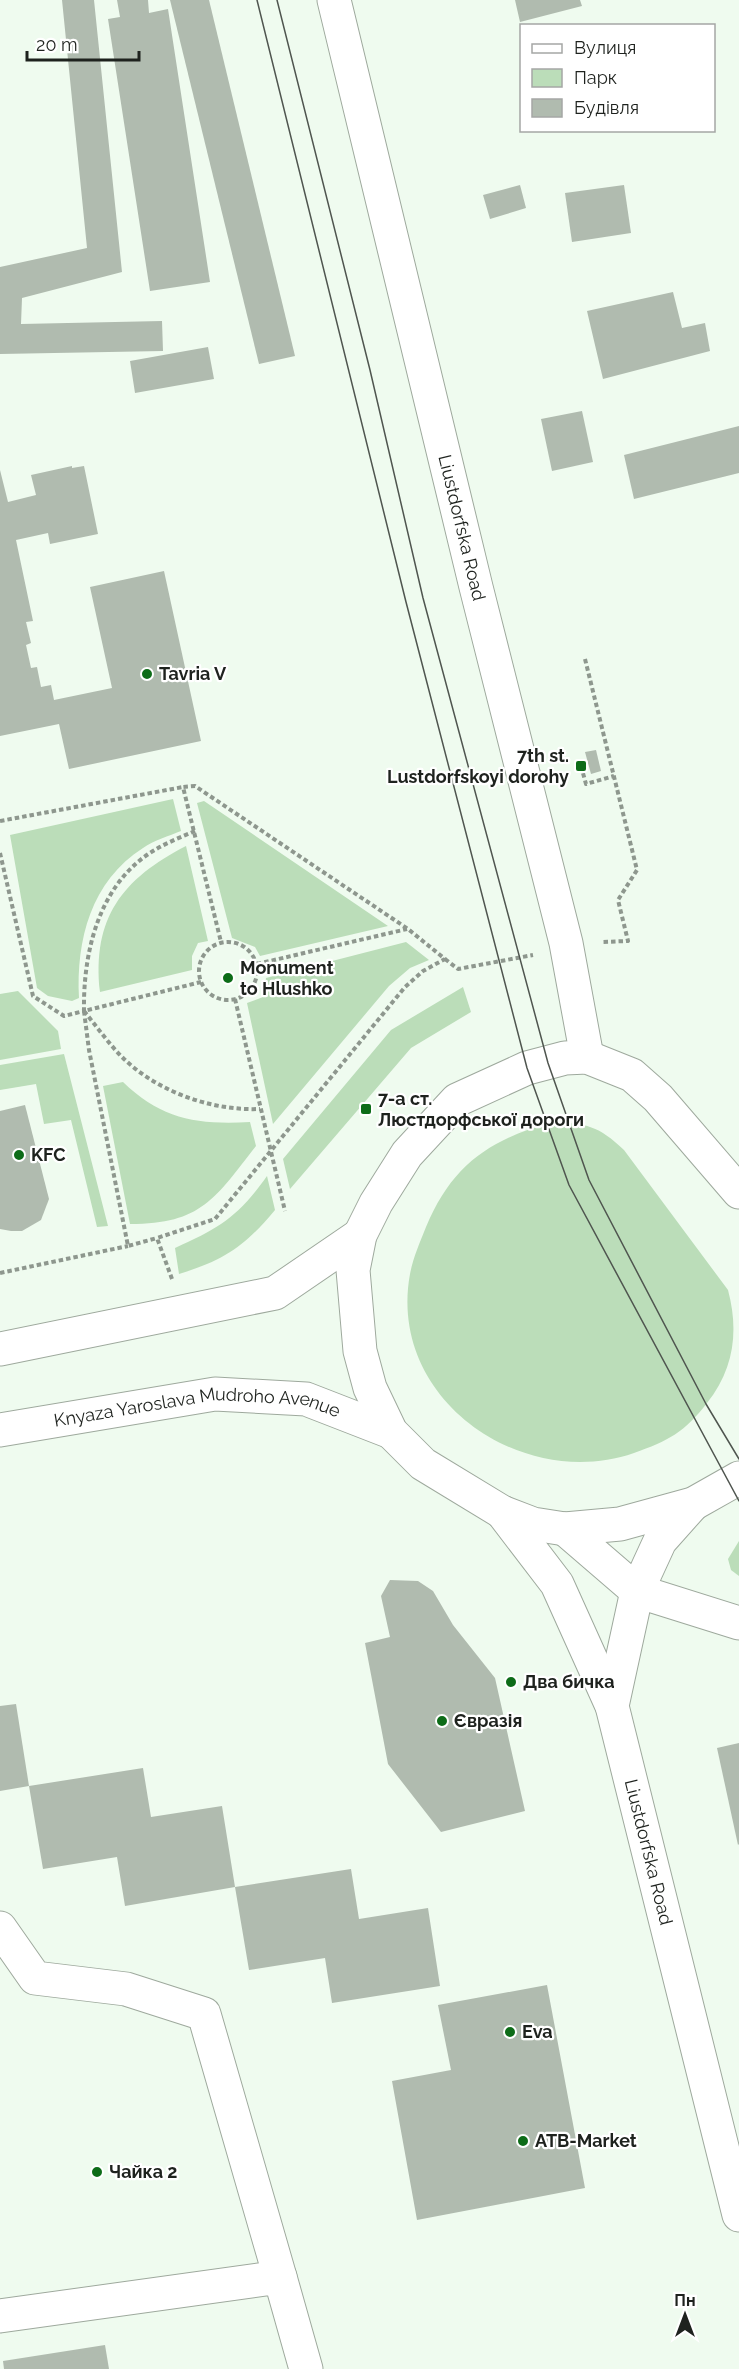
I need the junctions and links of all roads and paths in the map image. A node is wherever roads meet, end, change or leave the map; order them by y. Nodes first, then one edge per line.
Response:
1 (334, 0) edge
2 (581, 766) dead end
3 (614, 776) dead end
4 (183, 787) junction
5 (0, 821) edge
6 (195, 831) junction
7 (0, 853) edge
8 (408, 929) junction
9 (221, 942) junction
10 (257, 964) junction
11 (201, 982) junction
12 (235, 999) junction
13 (84, 1011) junction
14 (587, 1057) junction
15 (260, 1109) junction
16 (270, 1149) junction
17 (739, 1192) edge
18 (285, 1211) dead end
19 (360, 1235) junction
20 (157, 1238) junction
21 (128, 1246) junction
22 (0, 1273) edge
23 (174, 1285) dead end
24 (6, 1343) edge
25 (0, 1430) edge
26 (391, 1432) junction
27 (739, 1478) edge
28 (693, 1504) junction
29 (502, 1512) junction
30 (565, 1529) junction
31 (638, 1591) junction
32 (739, 1623) edge
33 (612, 1706) junction
34 (0, 1928) edge
35 (739, 2215) edge
36 (280, 2277) junction
37 (0, 2316) edge
38 (306, 2369) edge

1 - 14 main road, Liustdorfska Road
2 - 3 path
4 - 5 path
4 - 6 path
4 - 8 path
6 - 9 path
6 - 13 path
7 - 13 path
8 - 10 path
8 - 16 path
9 - 10 path
9 - 11 path
10 - 12 path
11 - 12 path
11 - 13 path
12 - 15 path
13 - 15 path
13 - 21 path
14 - 17 main road
14 - 19 main road
15 - 16 path
16 - 18 path
16 - 20 path
19 - 24 main road
19 - 26 main road
20 - 21 path
20 - 23 path
21 - 22 path
25 - 26 main road, Knyaza Yaroslava Mudroho Avenue
26 - 29 main road
27 - 28 main road
28 - 30 main road
28 - 31 main road
29 - 30 main road
29 - 33 main road, Liustdorfska Road
30 - 31 main road
31 - 32 main road
31 - 33 main road
33 - 35 main road, Liustdorfska Road
34 - 36 main road
36 - 37 main road
36 - 38 main road

